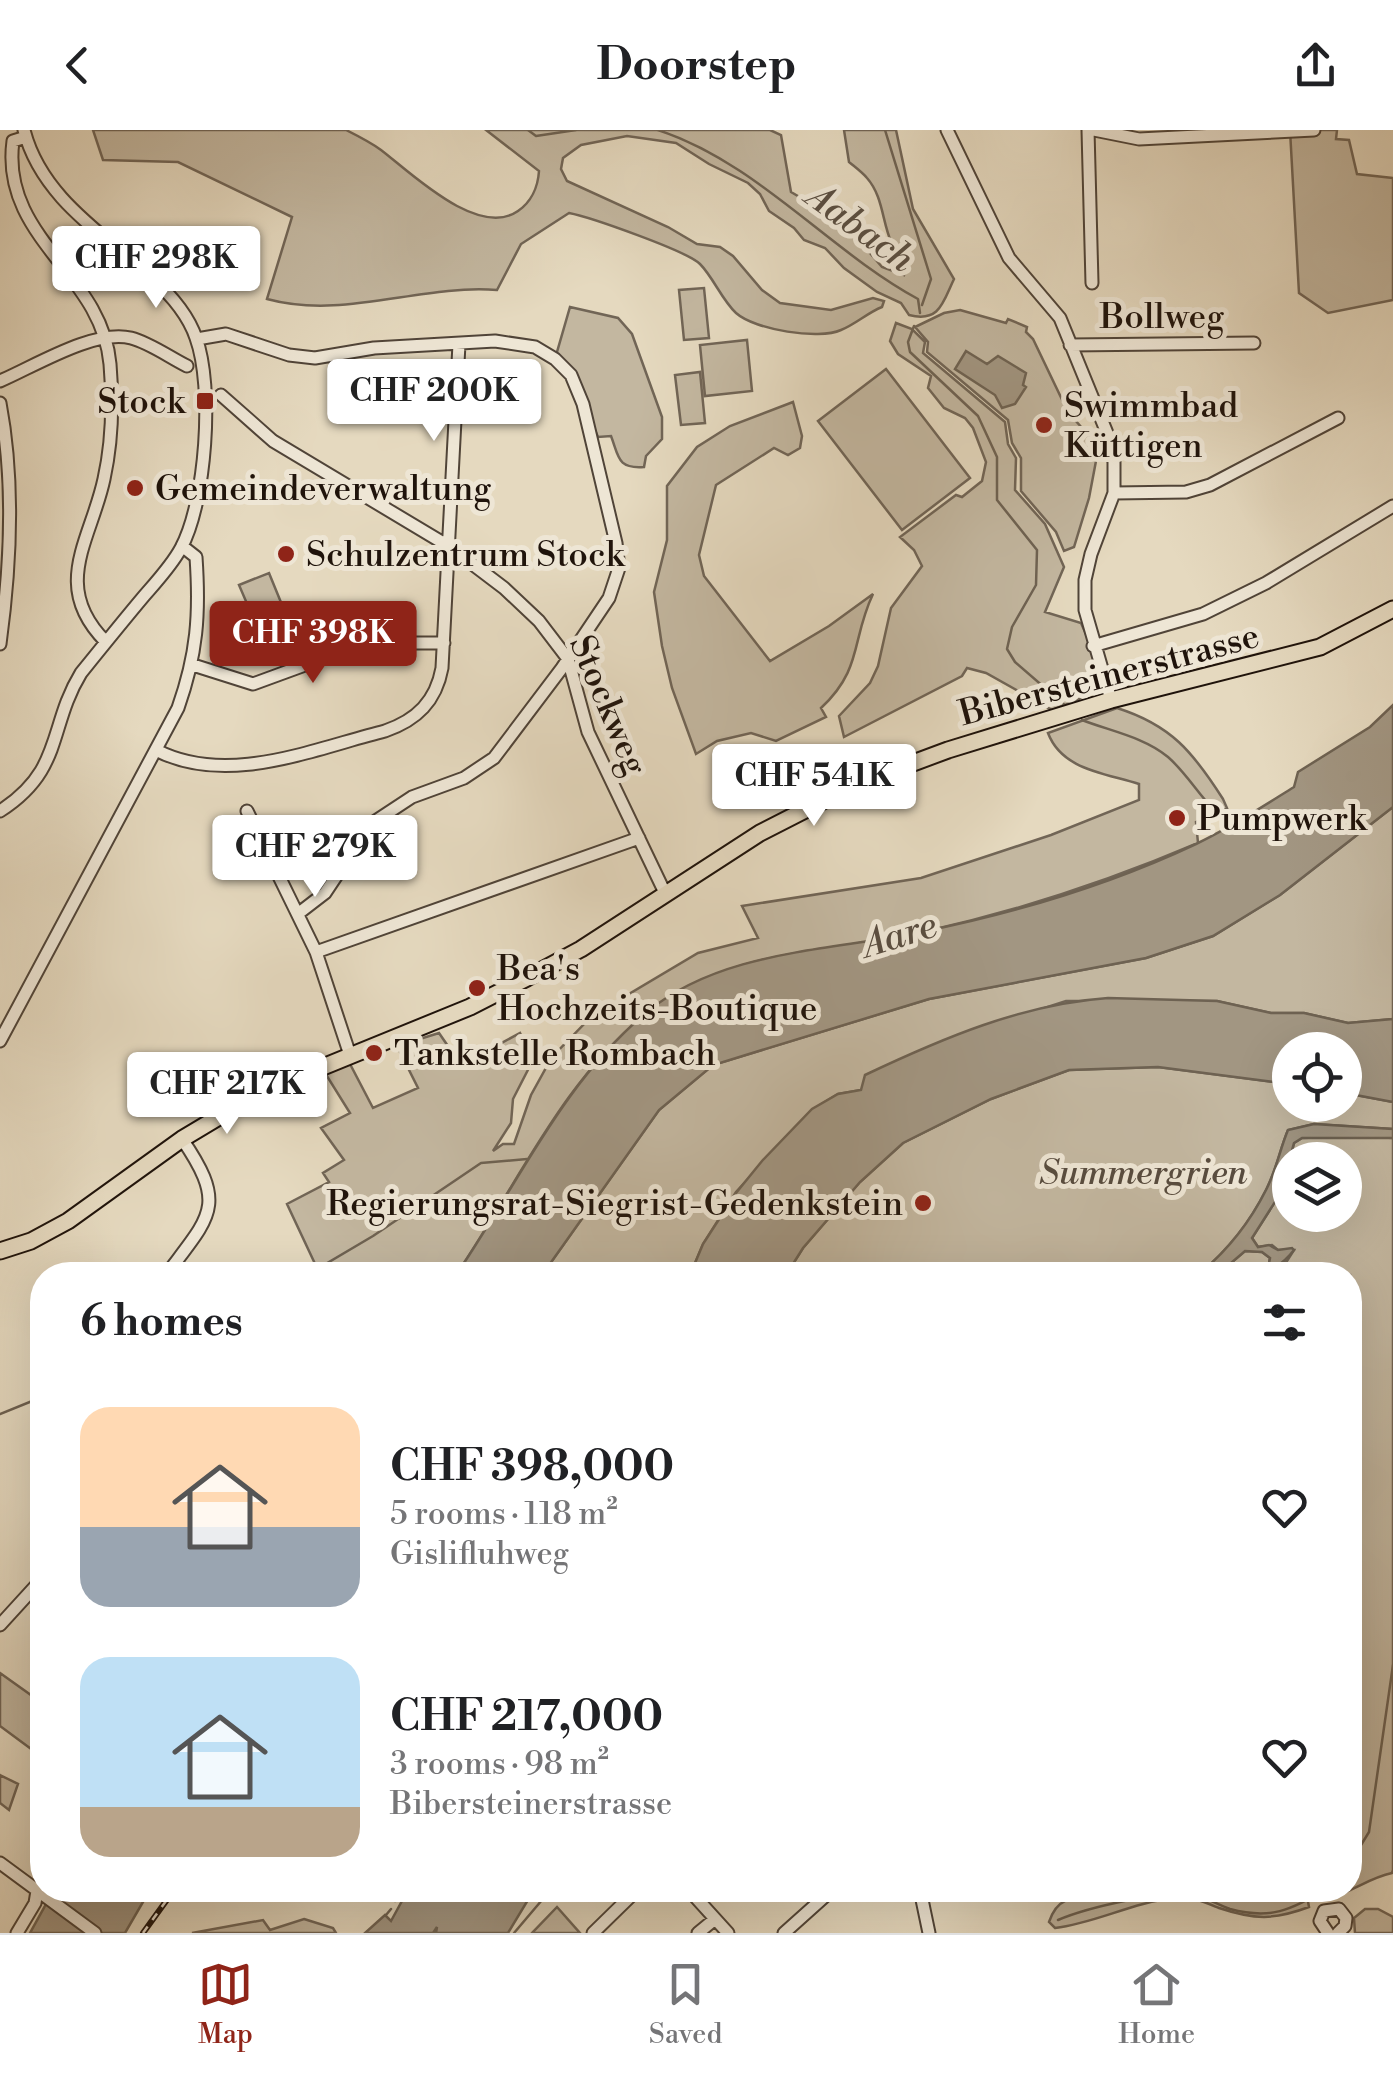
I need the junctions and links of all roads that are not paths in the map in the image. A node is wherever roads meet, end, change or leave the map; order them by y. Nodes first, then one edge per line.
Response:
1 (947, 130) edge
2 (1091, 130) edge
3 (1314, 130) edge
4 (25, 134) edge
5 (1092, 283) dead end
6 (104, 338) junction
7 (197, 340) junction
8 (459, 344) junction
9 (1254, 344) dead end
10 (1070, 345) junction
11 (187, 366) dead end
12 (0, 381) edge
13 (221, 396) dead end
14 (0, 402) edge
15 (1338, 418) dead end
16 (1114, 493) junction
17 (1393, 506) edge
18 (182, 546) junction
19 (450, 548) junction
20 (1393, 609) edge
21 (106, 642) junction
22 (444, 643) junction
23 (0, 644) edge
24 (1094, 646) junction
25 (568, 659) junction
26 (193, 665) junction
27 (1112, 700) junction
28 (156, 750) junction
29 (0, 811) edge
30 (246, 811) dead end
31 (639, 838) junction
32 (666, 895) junction
33 (298, 913) junction
34 (316, 952) junction
35 (0, 1041) edge
36 (350, 1055) junction
37 (182, 1139) junction
38 (0, 1252) edge
39 (176, 1262) edge
40 (30, 1592) edge
41 (0, 1625) edge
42 (0, 1863) edge
43 (30, 1886) edge
44 (36, 1902) edge
45 (52, 1902) edge
46 (624, 1902) edge
47 (700, 1902) edge
48 (817, 1902) edge
49 (923, 1902) edge
50 (715, 1919) junction
51 (17, 1933) edge
52 (95, 1933) edge
53 (592, 1933) edge
54 (698, 1933) edge
55 (728, 1933) edge
56 (784, 1933) edge
57 (929, 1933) edge
58 (1328, 1933) edge
59 (1340, 1933) edge

1 - 10 street
2 - 3 street
2 - 5 street
4 - 6 street
4 - 7 street
6 - 11 street
6 - 12 street
6 - 21 street
7 - 8 street
7 - 18 street
8 - 19 street
8 - 25 street
9 - 10 street, Bollweg
10 - 16 street
13 - 19 street, Stockweg
14 - 23 street
15 - 16 street
16 - 24 street
17 - 24 street
18 - 21 street
18 - 26 street
19 - 22 street
19 - 25 street, Stockweg
20 - 27 main road, Bibersteinerstrasse
21 - 29 street
22 - 26 street
22 - 28 street
24 - 27 street
25 - 31 street, Stockweg
25 - 33 street
26 - 28 street
27 - 32 main road, Bibersteinerstrasse
28 - 35 street
30 - 33 street
31 - 32 street, Stockweg
31 - 34 street
32 - 36 main road, Bibersteinerstrasse
33 - 34 street
34 - 36 street
36 - 37 main road, Bibersteinerstrasse
37 - 38 main road, Bibersteinerstrasse
37 - 39 street
40 - 41 street
42 - 43 street
44 - 51 street
45 - 52 street
46 - 53 street
47 - 50 street
48 - 56 street
49 - 57 street
50 - 54 street
50 - 55 street
58 - 59 street

